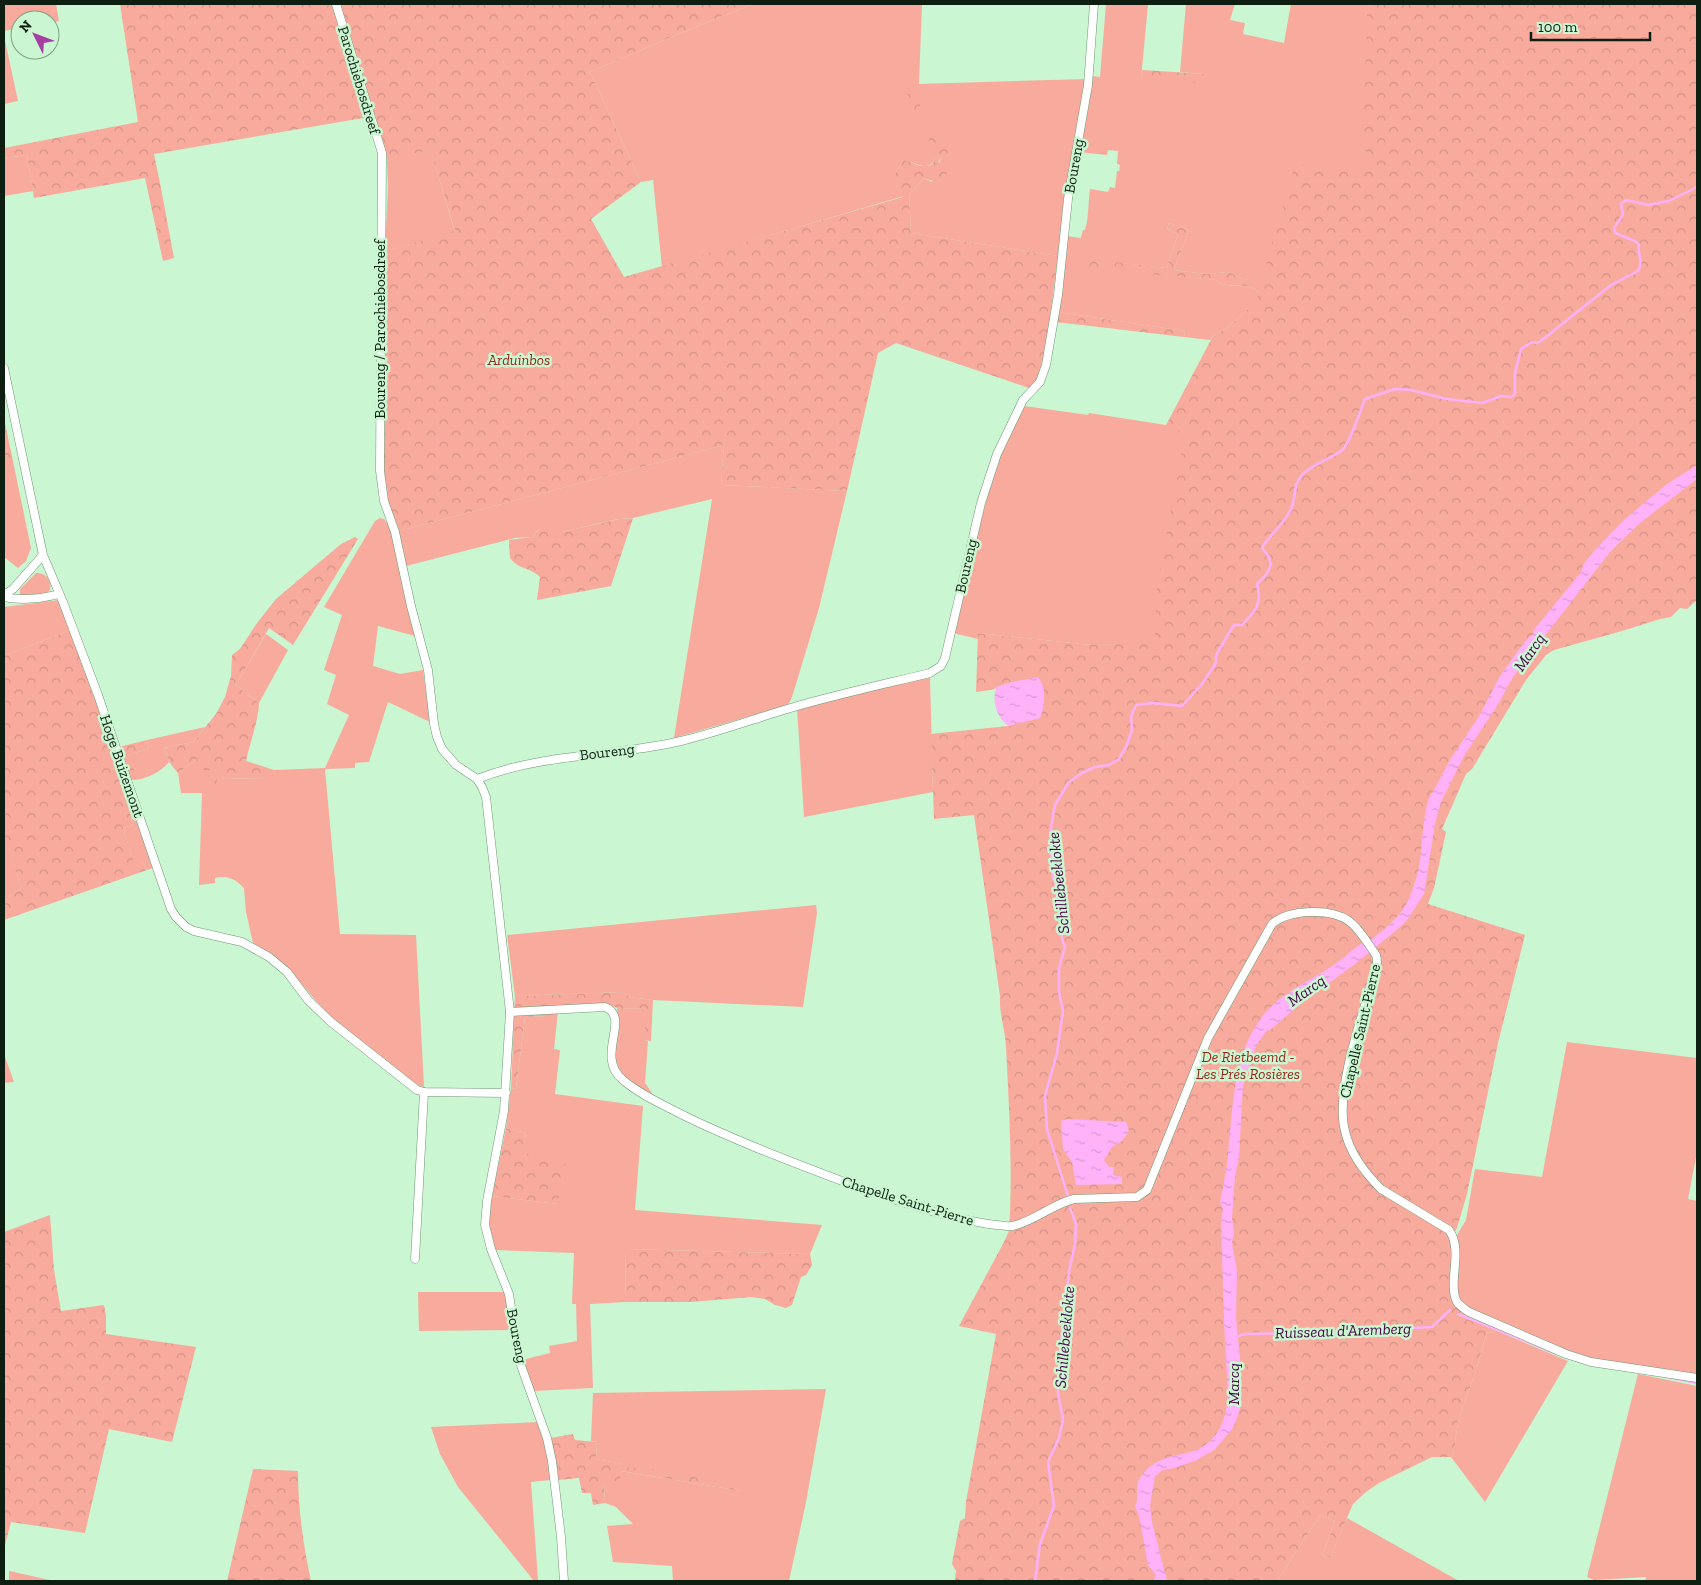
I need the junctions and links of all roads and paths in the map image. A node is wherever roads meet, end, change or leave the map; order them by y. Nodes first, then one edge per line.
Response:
1 (336, 4) edge
2 (1094, 4) edge
3 (382, 157) joint
4 (4, 368) edge
5 (43, 555) junction
6 (59, 594) junction
7 (4, 596) edge
8 (477, 779) junction
9 (510, 1012) junction
10 (424, 1092) junction
11 (506, 1093) junction
12 (415, 1259) dead end
13 (1697, 1378) edge
14 (564, 1581) edge

1 - 3 street, Parochiebosdreef
2 - 8 street, Boureng
3 - 8 street, Boureng / Parochiebosdreef
4 - 5 street, Hoge Buizemont
5 - 6 street, Hoge Buizemont
5 - 7 street
6 - 7 street
6 - 10 street, Hoge Buizemont
8 - 9 street, Boureng
9 - 11 street, Boureng
9 - 13 street, Chapelle Saint-Pierre
10 - 11 street
10 - 12 street
11 - 14 street, Boureng

